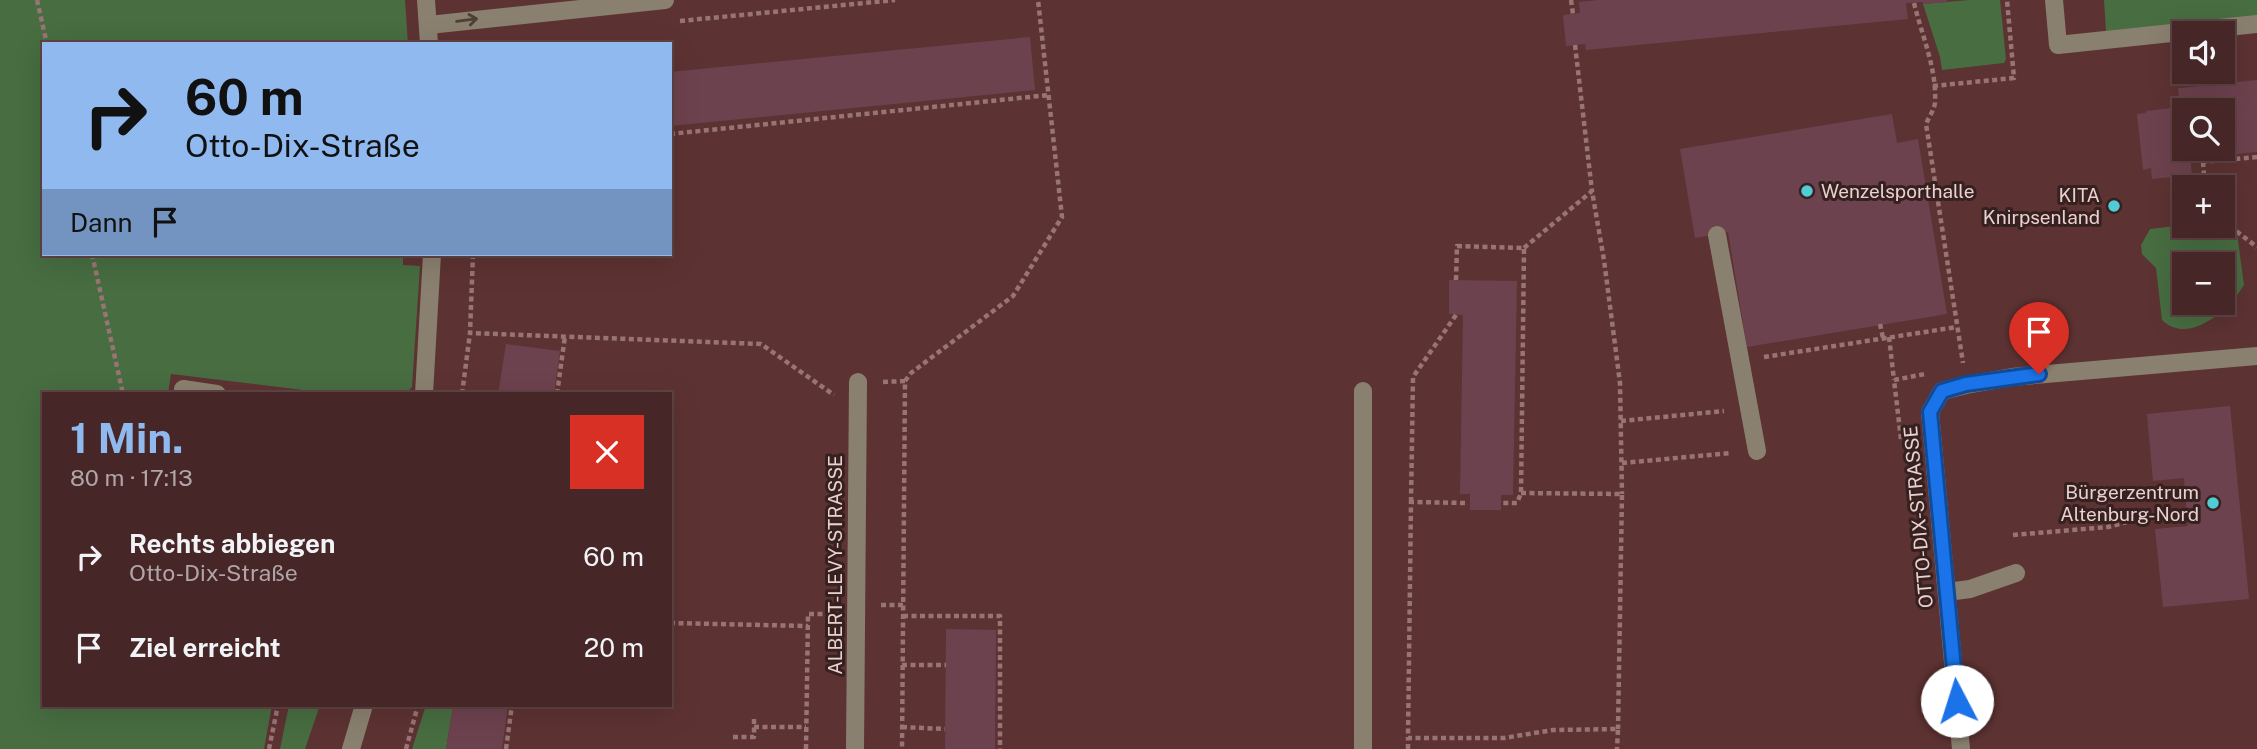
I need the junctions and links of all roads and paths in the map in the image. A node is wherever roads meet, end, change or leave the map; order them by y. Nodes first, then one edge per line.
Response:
1 (37, 0) edge
2 (426, 0) edge
3 (665, 0) edge
4 (895, 0) edge
5 (1038, 0) edge
6 (1571, 0) edge
7 (2007, 0) edge
8 (2054, 0) edge
9 (1914, 3) dead end
10 (1573, 14) dead end
11 (672, 22) dead end
12 (2257, 24) edge
13 (429, 25) junction
14 (47, 42) edge
15 (429, 42) edge
16 (1574, 45) dead end
17 (2190, 84) edge
18 (1933, 86) junction
19 (2190, 88) dead end
20 (1049, 95) junction
21 (672, 134) edge
22 (2257, 157) edge
23 (2201, 161) edge
24 (2203, 162) junction
25 (2204, 175) edge
26 (1592, 191) junction
27 (2235, 229) edge
28 (1717, 234) dead end
29 (2257, 247) edge
30 (1524, 248) junction
31 (92, 256) edge
32 (432, 256) edge
33 (473, 256) edge
34 (1456, 280) dead end
35 (1455, 315) dead end
36 (1880, 324) dead end
37 (1957, 327) junction
38 (470, 333) junction
39 (565, 336) junction
40 (1886, 338) junction
41 (2257, 356) edge
42 (1740, 360) junction
43 (1964, 367) dead end
44 (1894, 380) dead end
45 (858, 382) joint
46 (905, 382) junction
47 (1363, 391) dead end
48 (123, 392) edge
49 (185, 392) edge
50 (204, 392) edge
51 (424, 392) edge
52 (462, 392) edge
53 (557, 392) edge
54 (1749, 409) junction
55 (857, 412) junction
56 (1621, 421) junction
57 (1757, 451) joint
58 (1621, 463) junction
59 (1521, 493) junction
60 (1622, 494) junction
61 (1411, 502) junction
62 (1465, 503) dead end
63 (1501, 503) dead end
64 (2158, 514) dead end
65 (2013, 536) dead end
66 (2016, 573) dead end
67 (1947, 592) junction
68 (856, 613) junction
69 (903, 616) junction
70 (672, 624) edge
71 (808, 626) junction
72 (902, 665) junction
73 (946, 665) dead end
74 (278, 707) edge
75 (363, 707) edge
76 (417, 707) edge
77 (512, 707) edge
78 (754, 716) dead end
79 (754, 727) junction
80 (806, 727) junction
81 (902, 727) junction
82 (945, 729) dead end
83 (1618, 729) junction
84 (733, 737) dead end
85 (1408, 738) junction
86 (269, 749) edge
87 (351, 749) edge
88 (406, 749) edge
89 (506, 749) edge
90 (806, 749) edge
91 (855, 749) edge
92 (902, 749) edge
93 (1000, 749) edge
94 (1363, 749) edge
95 (1408, 749) edge
96 (1617, 749) edge
97 (1961, 749) edge

1 - 14 path
2 - 13 street
13 -> 3 street
4 - 11 path
5 - 20 path
6 - 10 path
7 - 18 path
8 - 12 street
9 - 18 path
13 - 15 street
16 - 26 path
17 - 19 path
18 - 37 path
20 - 21 path
20 - 46 path
22 - 24 path
23 - 24 path
24 - 25 path
26 - 30 path
26 - 56 path
27 - 29 path
28 - 42 street
30 - 34 path
30 - 59 path
31 - 48 path
32 - 51 street
33 - 38 path
35 - 61 path
36 - 40 path
37 - 40 path
37 - 43 path
38 - 39 path
38 - 52 path
39 - 53 path
39 - 55 path
40 - 42 path
40 - 44 path
41 - 67 street, OTTO-DIX-STRASSE
42 - 54 street
45 - 46 path
45 - 55 street, ALBERT-LEVY-STRASSE
46 - 69 path
47 - 94 street
49 - 50 street
54 - 56 path
54 - 57 street
55 - 68 street, ALBERT-LEVY-STRASSE
56 - 58 path
57 - 58 path
58 - 60 path
59 - 60 path
59 - 63 path
60 - 83 path
61 - 62 path
61 - 85 path
64 - 65 path
66 - 67 street
67 - 97 street, OTTO-DIX-STRASSE
68 - 71 path
68 - 91 street, ALBERT-LEVY-STRASSE
69 - 72 path
69 - 93 path
70 - 71 path
71 - 80 path
72 - 73 path
72 - 81 path
74 - 86 path
75 - 87 street
76 - 88 path
77 - 89 path
78 - 79 path
79 - 80 path
79 - 84 path
80 - 90 path
81 - 82 path
81 - 92 path
83 - 85 path
83 - 96 path
85 - 95 path

